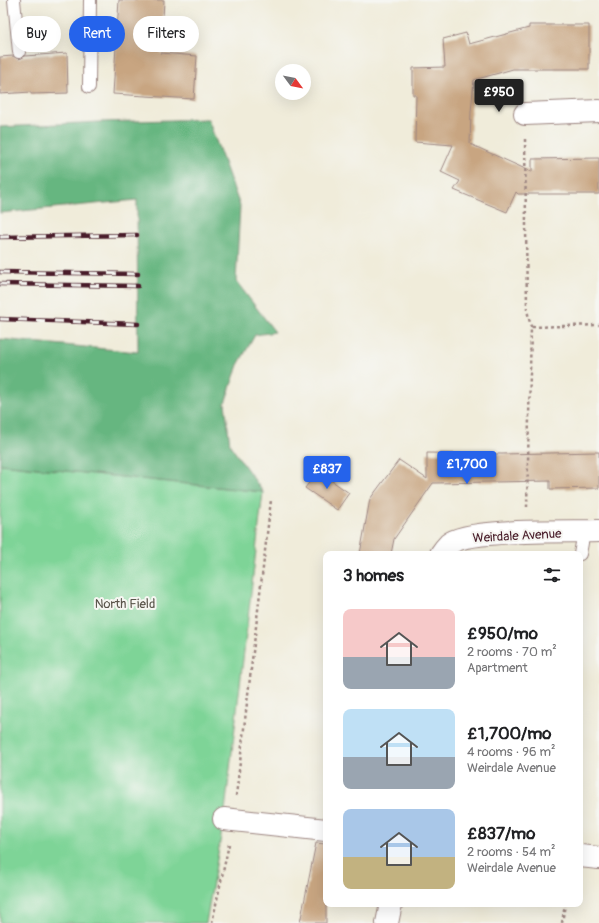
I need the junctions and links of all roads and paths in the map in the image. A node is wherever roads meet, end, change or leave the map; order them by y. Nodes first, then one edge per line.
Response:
1 (14, 0) edge
2 (90, 0) edge
3 (16, 16) edge
4 (89, 87) dead end
5 (599, 111) edge
6 (525, 114) joint
7 (599, 325) edge
8 (532, 327) junction
9 (271, 500) dead end
10 (591, 531) edge
11 (527, 532) junction
12 (443, 551) edge
13 (581, 551) edge
14 (229, 820) junction
15 (323, 830) edge
16 (583, 856) edge
17 (599, 858) edge
18 (390, 907) edge
19 (565, 907) edge
20 (212, 923) edge
21 (387, 923) edge
22 (562, 923) edge

1 - 3 lane
2 - 4 lane
5 - 6 street
6 - 8 path
7 - 8 path
8 - 11 path
9 - 14 path
10 - 11 street, Weirdale Avenue
10 - 13 lane
11 - 12 street, Weirdale Avenue
14 - 15 street
14 - 20 path
16 - 17 street
18 - 21 street
19 - 22 path

